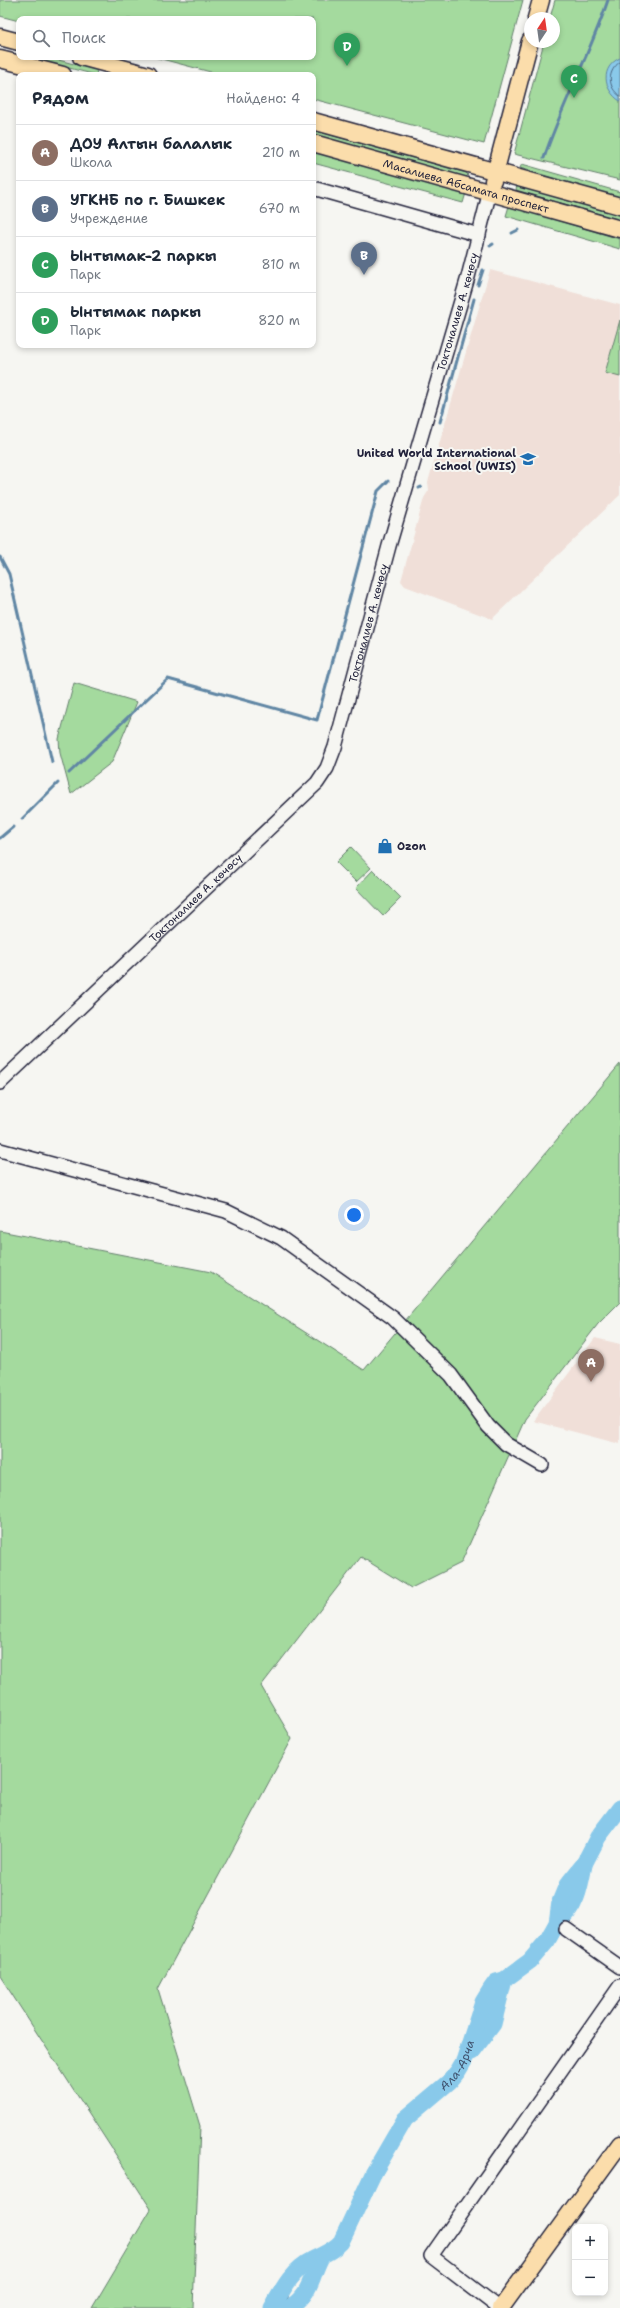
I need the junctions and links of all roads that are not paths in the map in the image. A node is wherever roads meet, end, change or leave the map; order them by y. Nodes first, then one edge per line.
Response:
1 (541, 0) edge
2 (538, 12) edge
3 (0, 37) edge
4 (16, 41) edge
5 (528, 48) edge
6 (0, 59) edge
7 (87, 60) edge
8 (107, 69) edge
9 (51, 72) edge
10 (128, 72) edge
11 (316, 122) edge
12 (316, 144) edge
13 (496, 171) junction
14 (316, 189) edge
15 (490, 191) junction
16 (620, 206) edge
17 (620, 229) edge
18 (479, 235) junction
19 (0, 1083) edge
20 (0, 1150) edge
21 (542, 1465) dead end
22 (566, 1929) dead end
23 (620, 1966) edge
24 (620, 1986) edge
25 (620, 2144) edge
26 (500, 2308) edge

1 - 2 main road
3 - 4 main road
5 - 13 main road, Токтоналиев А. көчөсү
6 - 9 main road
7 - 8 main road
8 - 10 main road
11 - 13 main road, Масалиева Абсамата проспект
12 - 15 main road, Масалиева Абсамата проспект
13 - 15 main road, Токтоналиев А. көчөсү
13 - 16 main road, Масалиева Абсамата проспект
14 - 18 street
15 - 17 main road, Масалиева Абсамата проспект
15 - 18 street, Токтоналиев А. көчөсү
18 - 19 street, Токтоналиев А. көчөсү
20 - 21 street
22 - 23 street
24 - 26 street
25 - 26 main road

